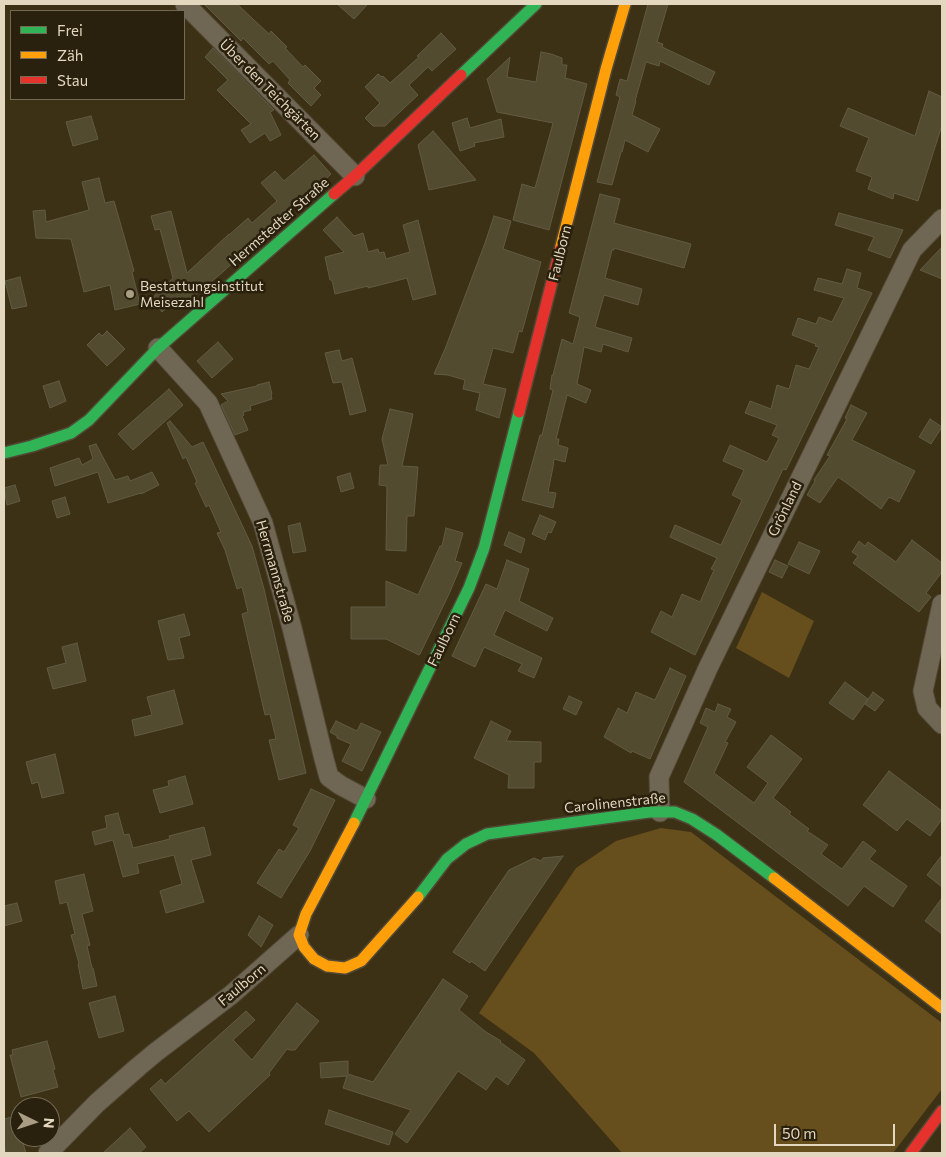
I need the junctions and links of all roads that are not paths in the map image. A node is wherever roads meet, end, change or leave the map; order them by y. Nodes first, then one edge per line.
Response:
1 (185, 4) edge
2 (536, 4) edge
3 (625, 4) edge
4 (354, 176) junction
5 (942, 219) edge
6 (158, 348) junction
7 (4, 453) edge
8 (942, 604) edge
9 (942, 724) edge
10 (366, 799) junction
11 (660, 812) junction
12 (299, 935) junction
13 (942, 1008) edge
14 (942, 1111) edge
15 (48, 1153) edge
16 (911, 1153) edge

1 - 4 street, Über den Teichgärten
2 - 4 street, Hermstedter Straße
3 - 10 street, Faulborn
4 - 6 street, Hermstedter Straße
5 - 11 street, Grönland
6 - 7 street, Hermstedter Straße
6 - 10 street, Herrmannstraße
8 - 9 street
10 - 12 street, Faulborn
11 - 12 street, Carolinenstraße
11 - 13 street, Carolinenstraße
12 - 15 street, Faulborn
14 - 16 street

